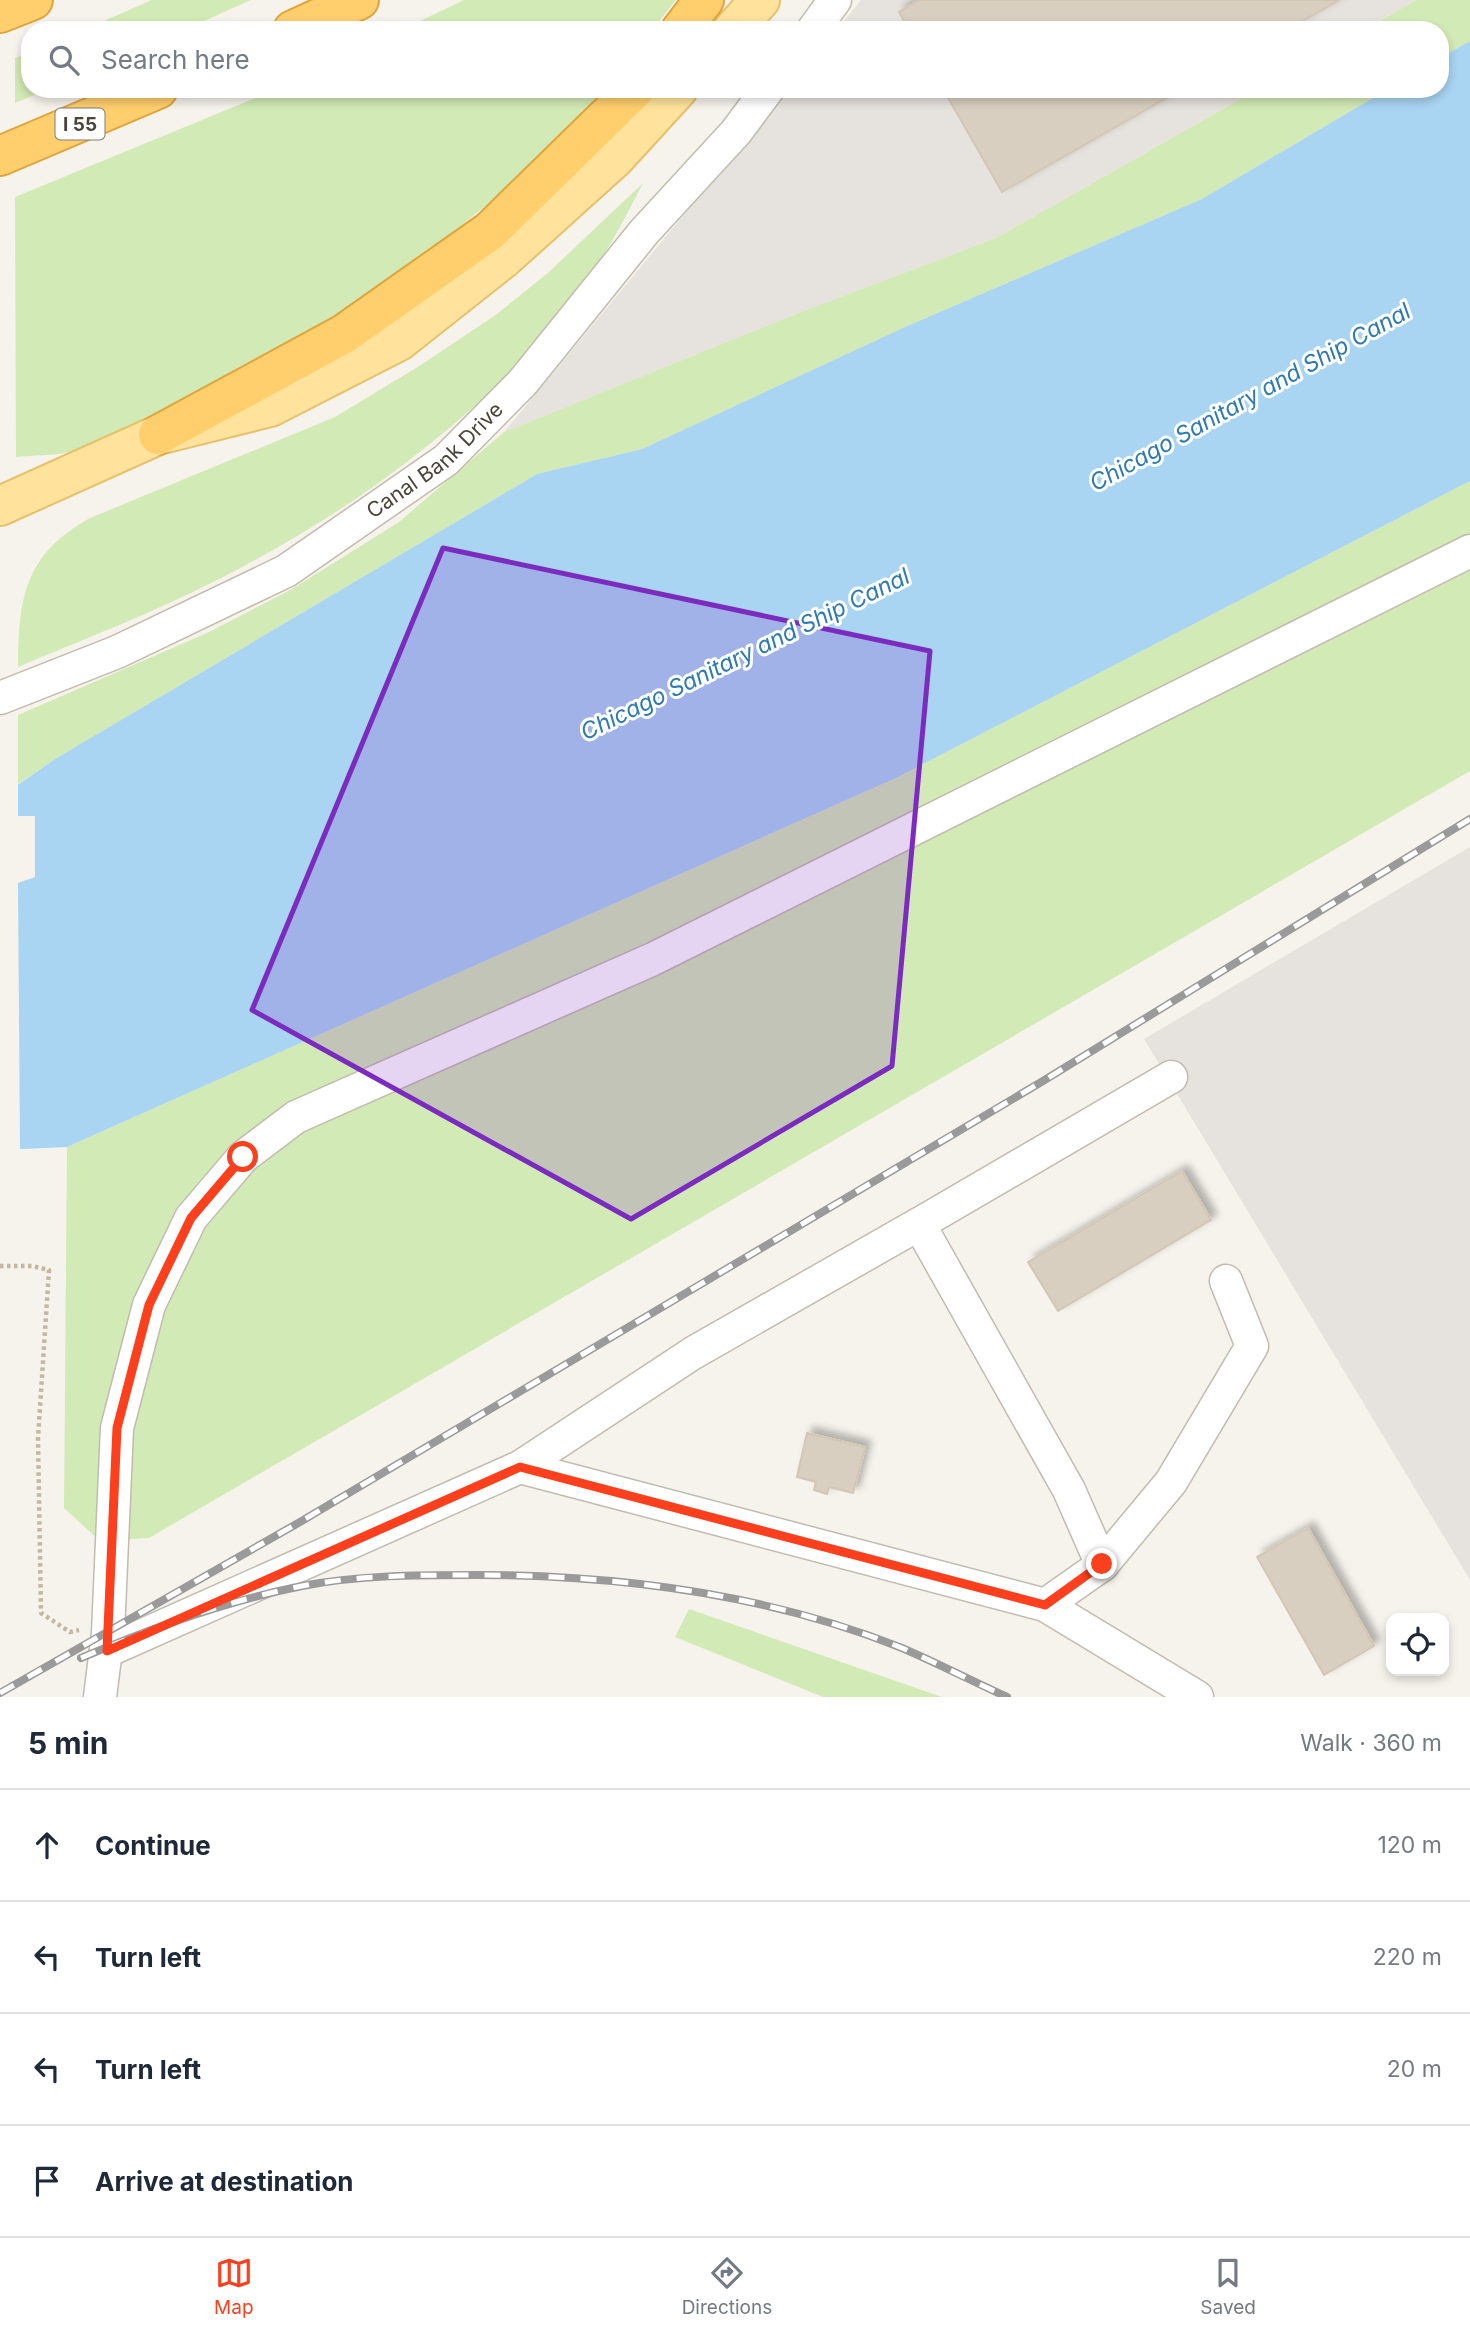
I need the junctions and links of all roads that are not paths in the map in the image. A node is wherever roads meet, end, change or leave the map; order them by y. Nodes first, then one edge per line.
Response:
1 (33, 0) edge
2 (359, 0) edge
3 (704, 0) edge
4 (760, 0) edge
5 (835, 0) edge
6 (0, 13) edge
7 (313, 21) edge
8 (688, 21) edge
9 (741, 21) edge
10 (820, 21) edge
11 (138, 98) edge
12 (626, 98) edge
13 (670, 98) edge
14 (761, 98) edge
15 (0, 156) edge
16 (158, 435) junction
17 (0, 506) edge
18 (1470, 551) edge
19 (0, 698) edge
20 (1171, 1077) dead end
21 (919, 1224) junction
22 (1226, 1281) dead end
23 (520, 1467) junction
24 (1102, 1564) junction
25 (1045, 1605) junction
26 (108, 1637) junction
27 (100, 1697) edge
28 (1197, 1697) edge

1 - 6 highway
2 - 7 highway
3 - 8 highway
4 - 9 main road
5 - 10 street
11 - 15 highway, I 55
12 - 16 highway
13 - 16 main road
14 - 19 street, Canal Bank Drive
16 - 17 main road
18 - 26 street
20 - 21 street
21 - 23 street
21 - 24 street
22 - 24 street
23 - 25 street
23 - 26 street
24 - 25 street
25 - 28 street
26 - 27 street

